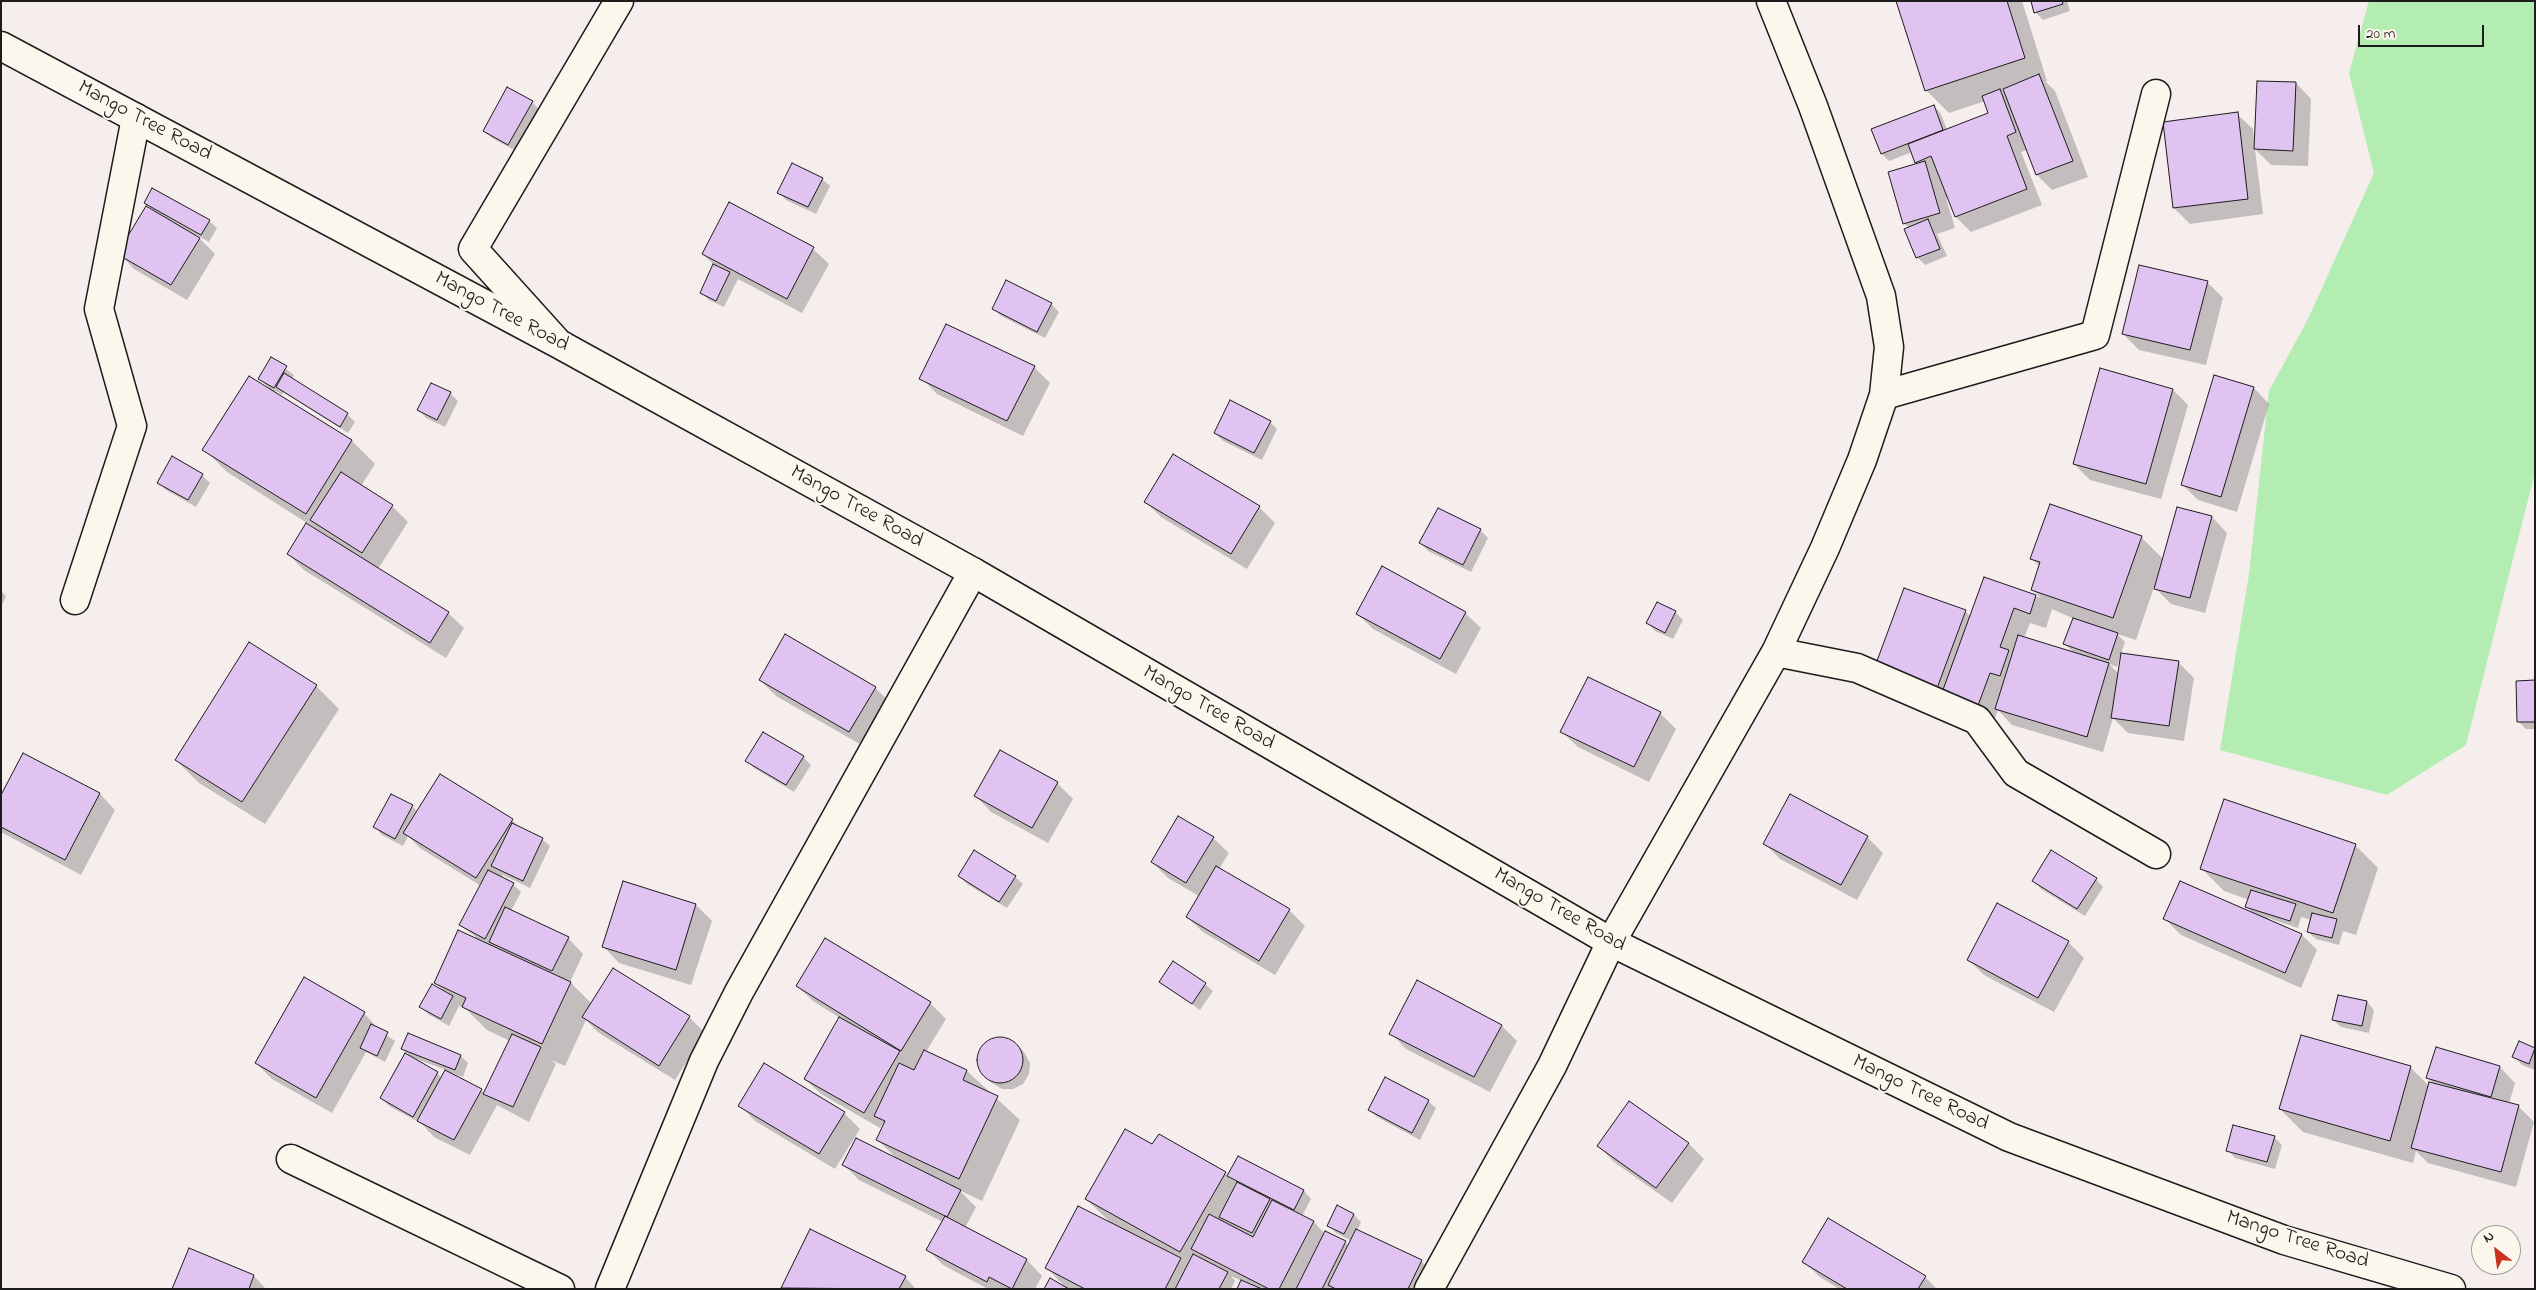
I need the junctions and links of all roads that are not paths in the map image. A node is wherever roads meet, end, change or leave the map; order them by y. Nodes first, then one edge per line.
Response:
1 (619, 1) edge
2 (1771, 1) edge
3 (1, 46) edge
4 (2156, 94) dead end
5 (136, 118) junction
6 (559, 344) junction
7 (1884, 395) junction
8 (973, 572) junction
9 (75, 600) dead end
10 (1776, 652) junction
11 (2156, 854) dead end
12 (1610, 942) junction
13 (291, 1159) dead end
14 (560, 1289) edge
15 (610, 1289) edge
16 (1428, 1289) edge
17 (2451, 1289) edge

1 - 6 street
2 - 7 street
3 - 5 street, Mango Tree Road
4 - 7 street
5 - 6 street, Mango Tree Road
5 - 9 street
6 - 8 street, Mango Tree Road
7 - 10 street
8 - 12 street, Mango Tree Road
8 - 15 street
10 - 11 street
10 - 12 street
12 - 16 street
12 - 17 street, Mango Tree Road
13 - 14 street

